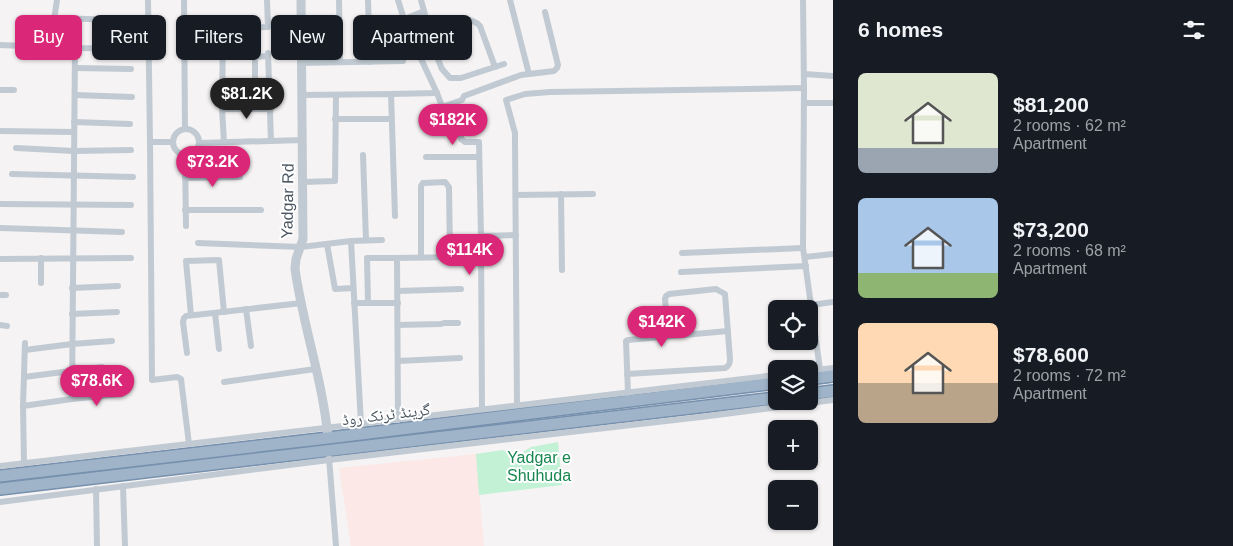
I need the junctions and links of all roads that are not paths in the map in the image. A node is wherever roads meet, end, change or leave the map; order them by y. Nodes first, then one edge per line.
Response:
1 (58, 0) edge
2 (148, 0) edge
3 (184, 0) edge
4 (267, 0) edge
5 (300, 0) edge
6 (339, 0) edge
7 (368, 0) edge
8 (398, 0) edge
9 (421, 0) edge
10 (510, 0) edge
11 (803, 0) edge
12 (424, 11) junction
13 (545, 12) dead end
14 (56, 15) edge
15 (149, 15) edge
16 (184, 15) edge
17 (368, 15) edge
18 (404, 15) edge
19 (414, 15) edge
20 (425, 15) edge
21 (472, 20) edge
22 (261, 27) edge
23 (0, 45) edge
24 (15, 46) edge
25 (75, 60) edge
26 (149, 60) edge
27 (185, 60) edge
28 (223, 60) edge
29 (422, 60) edge
30 (438, 60) edge
31 (403, 61) dead end
32 (340, 62) junction
33 (370, 62) joint
34 (301, 63) junction
35 (504, 64) dead end
36 (495, 66) junction
37 (75, 68) junction
38 (131, 69) dead end
39 (529, 74) junction
40 (804, 74) junction
41 (833, 76) edge
42 (269, 81) junction
43 (804, 88) junction
44 (0, 90) edge
45 (14, 90) dead end
46 (437, 93) junction
47 (336, 94) junction
48 (391, 94) junction
49 (74, 95) junction
50 (302, 95) junction
51 (132, 97) dead end
52 (804, 102) junction
53 (833, 103) edge
54 (442, 107) junction
55 (271, 109) junction
56 (222, 110) junction
57 (335, 119) junction
58 (391, 119) junction
59 (74, 122) junction
60 (130, 124) dead end
61 (186, 129) junction
62 (0, 131) edge
63 (74, 132) junction
64 (303, 140) junction
65 (150, 142) junction
66 (173, 142) junction
67 (224, 142) junction
68 (271, 142) junction
69 (199, 143) junction
70 (16, 148) dead end
71 (131, 150) dead end
72 (74, 151) junction
73 (185, 155) junction
74 (364, 155) dead end
75 (426, 156) dead end
76 (479, 157) junction
77 (12, 174) dead end
78 (74, 176) junction
79 (133, 177) dead end
80 (240, 177) dead end
81 (185, 178) junction
82 (303, 182) junction
83 (561, 194) junction
84 (592, 194) dead end
85 (516, 195) junction
86 (0, 204) edge
87 (73, 204) junction
88 (131, 205) dead end
89 (185, 210) junction
90 (262, 210) dead end
91 (394, 216) dead end
92 (186, 226) dead end
93 (0, 228) edge
94 (73, 230) junction
95 (122, 232) dead end
96 (516, 235) junction
97 (481, 236) junction
98 (366, 240) junction
99 (382, 240) dead end
100 (351, 241) junction
101 (198, 243) dead end
102 (327, 244) junction
103 (301, 247) junction
104 (804, 248) junction
105 (682, 253) dead end
106 (833, 254) edge
107 (421, 257) junction
108 (450, 257) junction
109 (459, 257) dead end
110 (805, 257) junction
111 (41, 258) junction
112 (73, 258) junction
113 (131, 258) dead end
114 (397, 258) junction
115 (0, 259) edge
116 (806, 266) junction
117 (562, 270) dead end
118 (681, 272) dead end
119 (41, 283) dead end
120 (118, 286) dead end
121 (72, 288) junction
122 (353, 288) junction
123 (461, 289) dead end
124 (398, 291) junction
125 (810, 300) edge
126 (833, 302) edge
127 (302, 303) junction
128 (354, 303) junction
129 (368, 303) junction
130 (398, 303) junction
131 (818, 303) edge
132 (246, 309) junction
133 (117, 312) dead end
134 (215, 312) junction
135 (224, 312) junction
136 (72, 314) junction
137 (191, 315) junction
138 (458, 323) dead end
139 (398, 325) junction
140 (728, 331) junction
141 (668, 336) junction
142 (112, 341) dead end
143 (72, 344) junction
144 (251, 346) dead end
145 (219, 349) dead end
146 (817, 350) edge
147 (186, 353) dead end
148 (460, 358) dead end
149 (398, 361) junction
150 (102, 367) dead end
151 (833, 368) edge
152 (315, 369) junction
153 (820, 369) joint
154 (72, 372) junction
155 (627, 374) junction
156 (768, 375) edge
157 (833, 376) edge
158 (24, 377) junction
159 (818, 378) edge
160 (224, 382) dead end
161 (768, 384) edge
162 (833, 391) edge
163 (628, 392) junction
164 (818, 393) edge
165 (121, 394) dead end
166 (72, 399) junction
167 (768, 399) edge
168 (833, 400) edge
169 (23, 406) junction
170 (482, 409) junction
171 (515, 410) junction
172 (398, 420) junction
173 (613, 422) junction
174 (361, 424) junction
175 (516, 429) junction
176 (328, 433) junction
177 (189, 444) junction
178 (390, 448) junction
179 (329, 455) junction
180 (24, 463) junction
181 (0, 466) edge
182 (0, 476) edge
183 (123, 486) junction
184 (0, 489) edge
185 (96, 489) junction
186 (0, 502) edge
187 (97, 546) edge
188 (125, 546) edge
189 (336, 546) edge

1 - 14 street
2 - 15 street
3 - 16 street
4 - 22 street
5 - 34 street, Yadgar Rd
6 - 32 street
7 - 17 street
8 - 18 street
9 - 12 street
10 - 39 street
11 - 40 street
12 - 19 street
12 - 20 street
13 - 39 street
21 - 36 street
23 - 24 street
25 - 37 street
26 - 65 street
27 - 61 street
28 - 56 street
29 - 46 street
30 - 36 street
31 - 33 street
32 - 33 street
32 - 34 street
34 - 50 street, Yadgar Rd
35 - 36 street
37 - 38 street
37 - 49 street
39 - 54 street
40 - 41 street
40 - 43 street
42 - 42 street
42 - 55 street
43 - 52 street
43 - 85 street
44 - 45 street
46 - 48 street
46 - 54 street
47 - 48 street
47 - 50 street
47 - 57 street
48 - 58 street
49 - 51 street
49 - 59 street
50 - 64 street, Yadgar Rd
52 - 53 street
52 - 104 street
54 - 76 street
55 - 56 street
55 - 68 street
56 - 67 street
57 - 58 street
57 - 82 street
58 - 91 street
59 - 60 street
59 - 63 street
61 - 66 street
61 - 69 street
62 - 63 street
63 - 72 street
64 - 68 street
64 - 82 street, Yadgar Rd
65 - 66 street
65 - 177 street
66 - 73 street
67 - 68 street
67 - 69 street
69 - 73 street
70 - 72 street
71 - 72 street
72 - 78 street
73 - 81 street
74 - 98 street
75 - 76 street
76 - 97 street
77 - 78 street
78 - 79 street
78 - 87 street
80 - 81 street
81 - 89 street
82 - 103 street, Yadgar Rd
83 - 84 street
83 - 85 street
83 - 117 street
85 - 96 street
86 - 87 street
87 - 88 street
87 - 94 street
89 - 90 street
89 - 92 street
93 - 94 street
94 - 95 street
94 - 112 street
96 - 97 street
96 - 171 street
97 - 170 street
98 - 99 street
98 - 100 street
100 - 102 street
100 - 122 street
101 - 103 street
102 - 103 street
102 - 122 street
103 - 127 street, Yadgar Rd
104 - 105 street
104 - 110 street
106 - 110 street
107 - 108 street
107 - 108 street
107 - 114 street
108 - 109 street
110 - 116 street
111 - 112 street
111 - 115 street
111 - 119 street
112 - 113 street
112 - 121 street
114 - 124 street
114 - 129 street
116 - 118 street
116 - 125 street
120 - 121 street
121 - 136 street
122 - 128 street
123 - 124 street
124 - 130 street
126 - 131 street
127 - 132 street
127 - 152 street, Yadgar Rd
128 - 129 street
128 - 174 street
129 - 130 street
130 - 139 street
132 - 135 street
132 - 144 street
133 - 136 street
134 - 135 street
134 - 137 street
134 - 145 street
135 - 137 street
136 - 143 street
137 - 147 street
138 - 139 street
139 - 149 street
140 - 141 street
140 - 141 street
140 - 155 street
141 - 155 street
142 - 143 street
143 - 154 street
143 - 158 street
146 - 153 street
148 - 149 street
149 - 172 street
150 - 154 street
151 - 153 street
152 - 160 street
152 - 176 street, Yadgar Rd
154 - 158 street
154 - 166 street
155 - 163 street
156 - 163 street
157 - 159 highway
158 - 169 street
161 - 171 highway, گرینڈ ٹرنک روڈ
162 - 164 highway
163 - 171 street
165 - 166 street
166 - 169 street
167 - 173 highway, گرینڈ ٹرنک روڈ
168 - 173 street
169 - 180 street
170 - 171 street
170 - 172 street
171 - 175 highway
171 - 176 highway, گرینڈ ٹرنک روڈ
172 - 174 street
173 - 175 highway, گرینڈ ٹرنک روڈ
173 - 178 street
174 - 176 street
175 - 178 highway, گرینڈ ٹرنک روڈ
176 - 177 street
176 - 182 highway, گرینڈ ٹرنک روڈ
177 - 180 street
178 - 179 highway, گرینڈ ٹرنک روڈ
179 - 183 street
179 - 184 highway, گرینڈ ٹرنک روڈ
179 - 189 street
180 - 181 street
183 - 185 street
183 - 188 street
185 - 186 street
185 - 187 street

